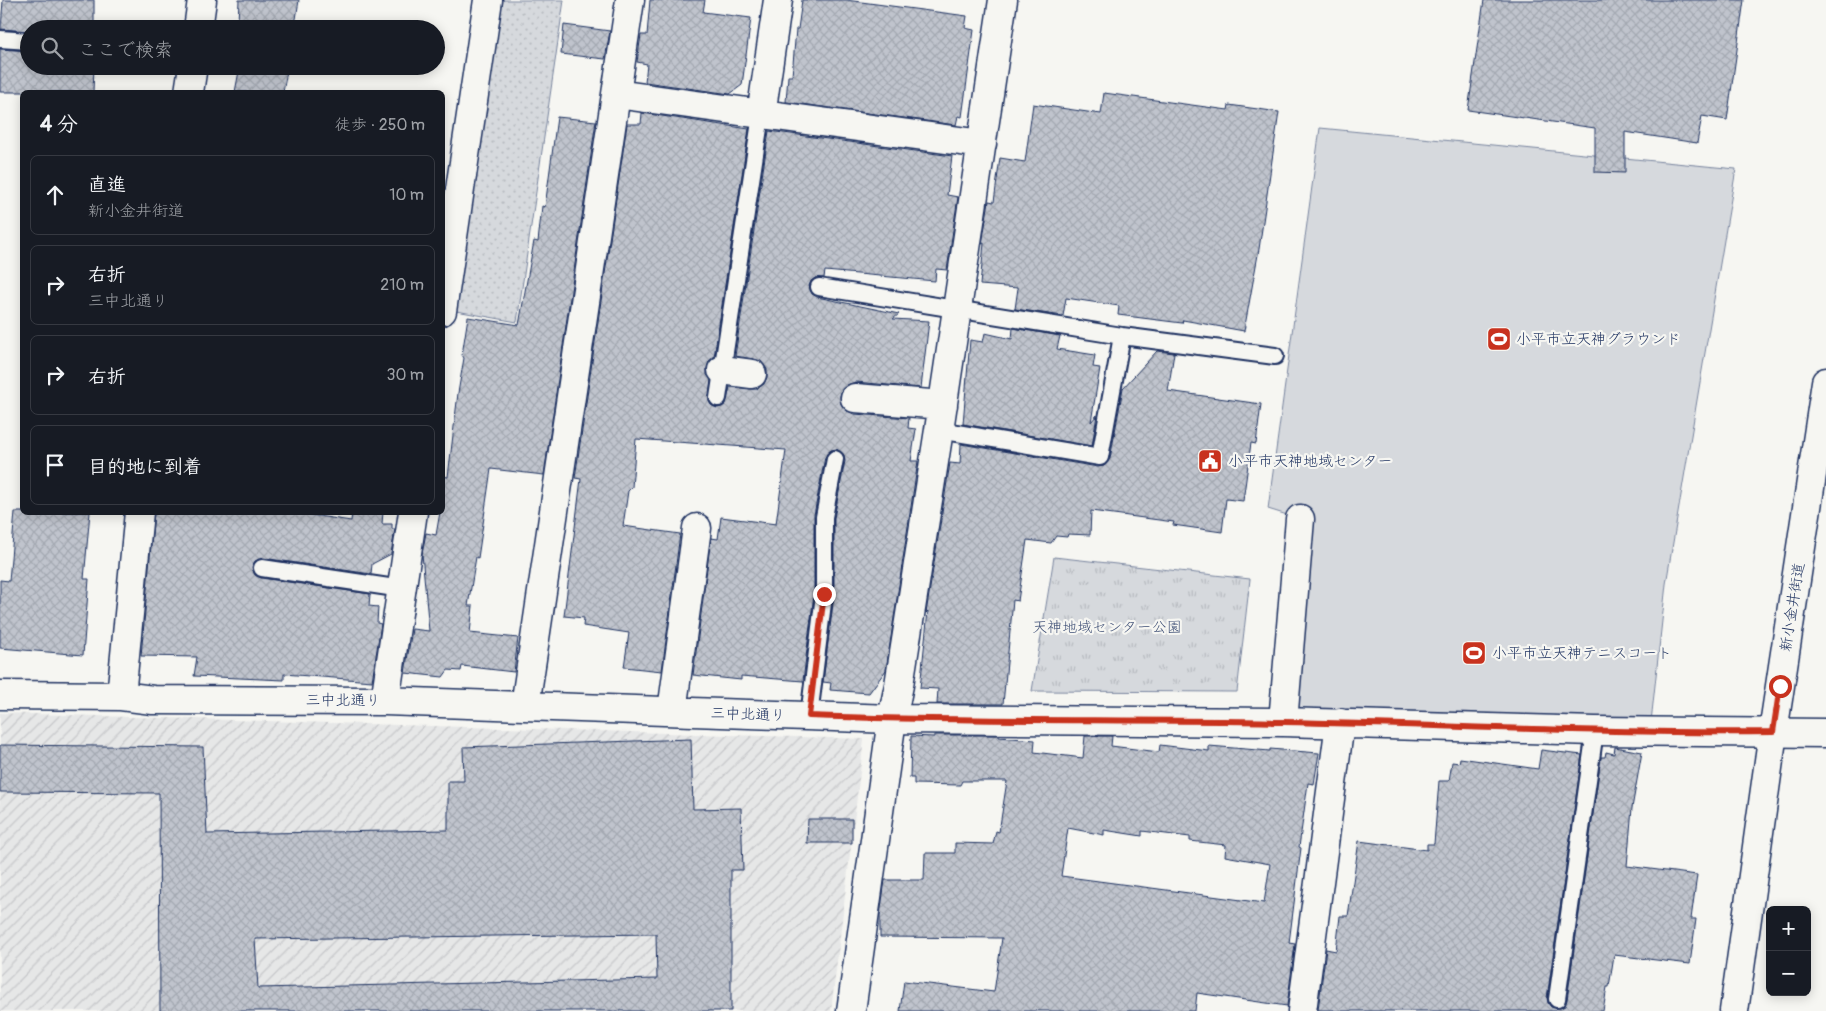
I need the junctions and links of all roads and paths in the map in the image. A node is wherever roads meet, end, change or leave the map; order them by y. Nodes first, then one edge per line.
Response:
1 (202, 0) edge
2 (488, 0) edge
3 (630, 0) edge
4 (778, 0) edge
5 (1003, 0) edge
6 (199, 20) edge
7 (0, 39) edge
8 (20, 40) edge
9 (192, 75) edge
10 (189, 90) edge
11 (616, 94) junction
12 (761, 114) junction
13 (982, 144) junction
14 (819, 287) dead end
15 (445, 291) edge
16 (956, 309) junction
17 (1122, 336) junction
18 (1275, 356) dead end
19 (722, 370) junction
20 (752, 374) dead end
21 (1826, 382) edge
22 (718, 398) dead end
23 (854, 398) dead end
24 (941, 418) junction
25 (835, 459) dead end
26 (1820, 468) edge
27 (139, 515) edge
28 (413, 515) edge
29 (1300, 519) dead end
30 (697, 528) dead end
31 (262, 568) dead end
32 (402, 589) junction
33 (0, 695) edge
34 (121, 696) junction
35 (385, 700) junction
36 (525, 706) junction
37 (672, 711) junction
38 (809, 716) junction
39 (892, 719) junction
40 (1283, 722) junction
41 (1340, 723) junction
42 (1595, 731) junction
43 (1773, 732) junction
44 (1826, 734) edge
45 (1557, 999) dead end
46 (851, 1011) edge
47 (1302, 1011) edge
48 (1734, 1011) edge

1 - 6 street
2 - 15 street
3 - 11 street
4 - 12 street
5 - 13 street
7 - 8 lane
9 - 10 street
11 - 12 street
11 - 36 street
12 - 13 street
12 - 19 lane
13 - 16 street
14 - 16 lane
16 - 17 lane
16 - 24 street
17 - 18 lane
17 - 24 lane
19 - 20 street
19 - 22 lane
21 - 26 street, 新小金井街道
23 - 24 street
24 - 39 street
25 - 38 lane
26 - 43 street, 新小金井街道
27 - 34 street
28 - 32 street
29 - 40 street
30 - 37 street
31 - 32 lane
32 - 35 street
33 - 34 street, 三中北通り
34 - 35 street, 三中北通り
35 - 36 street, 三中北通り
36 - 37 street, 三中北通り
37 - 38 street, 三中北通り
38 - 39 street, 三中北通り
39 - 40 street, 三中北通り
39 - 46 street
40 - 41 street, 三中北通り
41 - 42 street, 三中北通り
41 - 47 street
42 - 43 street, 三中北通り
42 - 45 lane
43 - 44 street, 三中北通り
43 - 48 street, 新小金井街道

